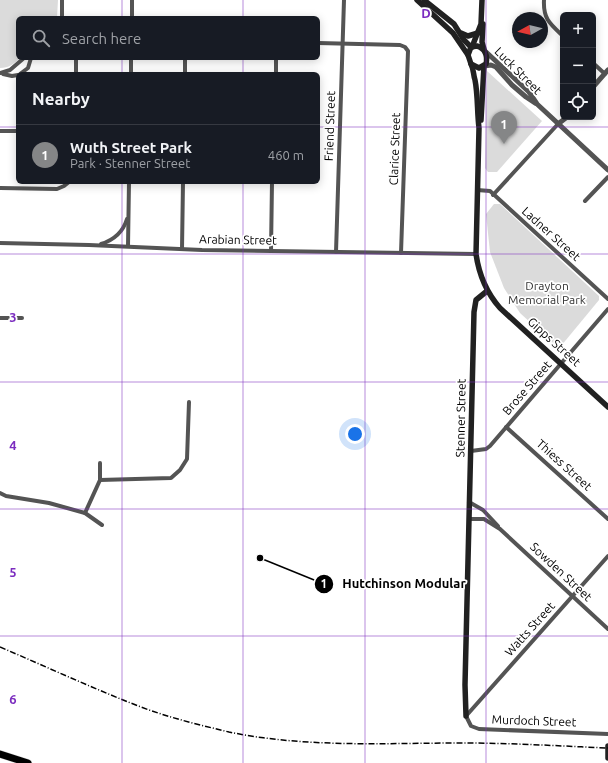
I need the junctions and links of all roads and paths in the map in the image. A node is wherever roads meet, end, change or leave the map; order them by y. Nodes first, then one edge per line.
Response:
1 (62, 0) edge
2 (132, 0) edge
3 (344, 0) edge
4 (417, 0) edge
5 (424, 0) edge
6 (482, 0) edge
7 (544, 0) edge
8 (62, 16) edge
9 (132, 16) edge
10 (482, 20) junction
11 (460, 33) junction
12 (478, 33) junction
13 (560, 33) edge
14 (320, 43) edge
15 (343, 44) junction
16 (472, 47) junction
17 (484, 51) junction
18 (468, 55) junction
19 (22, 60) edge
20 (30, 60) edge
21 (76, 60) edge
22 (131, 60) edge
23 (185, 60) edge
24 (276, 60) edge
25 (471, 64) junction
26 (596, 65) edge
27 (484, 66) junction
28 (22, 72) edge
29 (76, 72) edge
30 (131, 72) edge
31 (185, 72) edge
32 (276, 72) edge
33 (606, 72) edge
34 (0, 74) edge
35 (16, 75) edge
36 (596, 84) edge
37 (537, 104) junction
38 (563, 120) edge
39 (558, 124) junction
40 (479, 128) junction
41 (0, 131) edge
42 (16, 131) edge
43 (608, 170) edge
44 (608, 177) edge
45 (66, 184) edge
46 (129, 184) edge
47 (183, 184) edge
48 (272, 184) edge
49 (0, 188) edge
50 (477, 190) junction
51 (493, 195) junction
52 (585, 201) dead end
53 (128, 213) junction
54 (0, 243) edge
55 (97, 245) junction
56 (128, 246) junction
57 (182, 249) junction
58 (271, 251) junction
59 (336, 252) junction
60 (401, 253) junction
61 (476, 254) junction
62 (487, 291) junction
63 (608, 299) edge
64 (608, 309) edge
65 (0, 318) edge
66 (22, 318) dead end
67 (561, 364) junction
68 (189, 402) dead end
69 (608, 407) edge
70 (506, 427) junction
71 (471, 451) junction
72 (100, 463) dead end
73 (100, 480) junction
74 (0, 493) edge
75 (469, 502) junction
76 (86, 513) junction
77 (469, 519) junction
78 (608, 519) edge
79 (102, 526) dead end
80 (500, 529) junction
81 (608, 556) edge
82 (572, 596) junction
83 (608, 629) edge
84 (466, 716) junction
85 (608, 734) edge
86 (608, 746) edge
87 (0, 754) edge
88 (608, 758) edge
89 (28, 763) edge

1 - 8 street
2 - 9 street
3 - 15 street, Friend Street
4 - 18 main road
5 - 11 main road
6 - 10 main road
7 - 13 street
10 - 12 main road
10 - 17 main road
11 - 12 main road
11 - 16 main road
12 - 16 main road
14 - 15 street
15 - 59 street, Friend Street
15 - 60 street, Clarice Street
16 - 17 main road
16 - 18 main road
17 - 27 main road
17 - 37 street, Luck Street
18 - 25 main road
19 - 34 street
20 - 28 street
21 - 29 street
22 - 30 street
23 - 31 street
24 - 32 street
25 - 27 main road
25 - 40 main road
26 - 33 street
27 - 37 street, Luck Street
27 - 40 main road
33 - 36 street
34 - 35 street
37 - 39 street, Luck Street
38 - 39 street
39 - 43 street, Luck Street
39 - 51 street
40 - 50 main road
41 - 42 street
44 - 52 street
45 - 49 street
46 - 53 street
47 - 57 street
48 - 58 street
50 - 51 street, Ladner Street
50 - 61 main road
51 - 63 street, Ladner Street
53 - 55 street
53 - 56 street
54 - 55 street, Arabian Street
55 - 56 street, Arabian Street
56 - 57 street, Arabian Street
57 - 58 street, Arabian Street
58 - 59 street, Arabian Street
59 - 60 street, Arabian Street
60 - 61 street, Arabian Street
61 - 62 main road
62 - 67 main road, Gipps Street
62 - 71 main road, Stenner Street
64 - 67 street, Brose Street
65 - 66 street
67 - 69 main road, Gipps Street
67 - 70 street, Brose Street
68 - 73 street
70 - 71 street, Brose Street
70 - 78 street, Thiess Street
71 - 75 main road, Stenner Street
72 - 73 street
73 - 76 street
74 - 76 street
75 - 77 main road, Stenner Street
75 - 80 street, Sowden Street
76 - 79 street
77 - 80 street, Sowden Street
77 - 84 main road, Stenner Street
80 - 82 street, Sowden Street
81 - 82 street, Watts Street
82 - 83 street, Sowden Street
82 - 84 street, Watts Street
84 - 85 street, Murdoch Street
86 - 88 main road
87 - 89 highway

